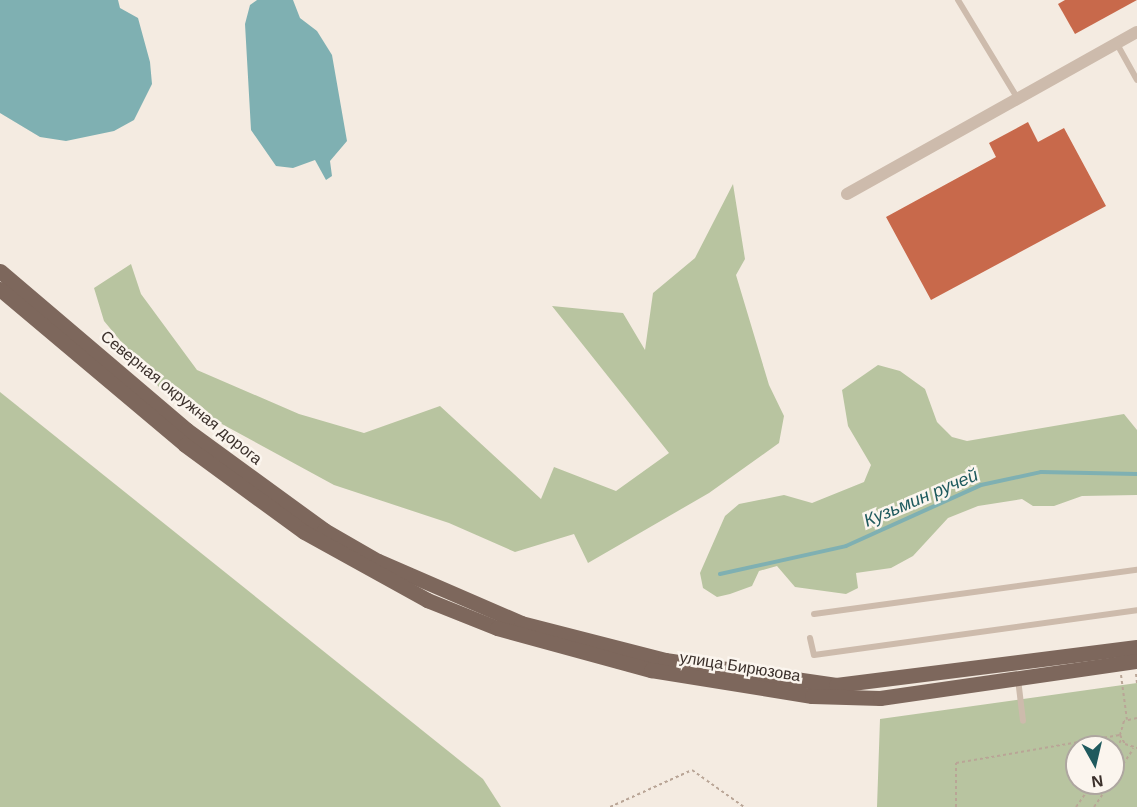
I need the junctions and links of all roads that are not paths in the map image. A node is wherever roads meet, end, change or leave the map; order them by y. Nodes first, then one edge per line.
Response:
1 (958, 0) edge
2 (1137, 32) edge
3 (1117, 43) junction
4 (1137, 80) edge
5 (1018, 99) junction
6 (847, 194) dead end
7 (0, 271) edge
8 (0, 289) edge
9 (378, 561) joint
10 (356, 564) joint
11 (1137, 570) edge
12 (1137, 610) edge
13 (813, 614) dead end
14 (810, 638) dead end
15 (1137, 647) edge
16 (1137, 661) edge
17 (1018, 678) junction
18 (1023, 721) dead end

1 - 5 lane
2 - 3 street
3 - 4 lane
3 - 5 street
5 - 6 street
7 - 9 main road, Северная окружная дорога
8 - 10 main road, Северная окружная дорога
9 - 15 main road, улица Бирюзова
10 - 17 main road, улица Бирюзова
11 - 13 lane
12 - 14 lane
16 - 17 main road, улица Бирюзова
17 - 18 lane

